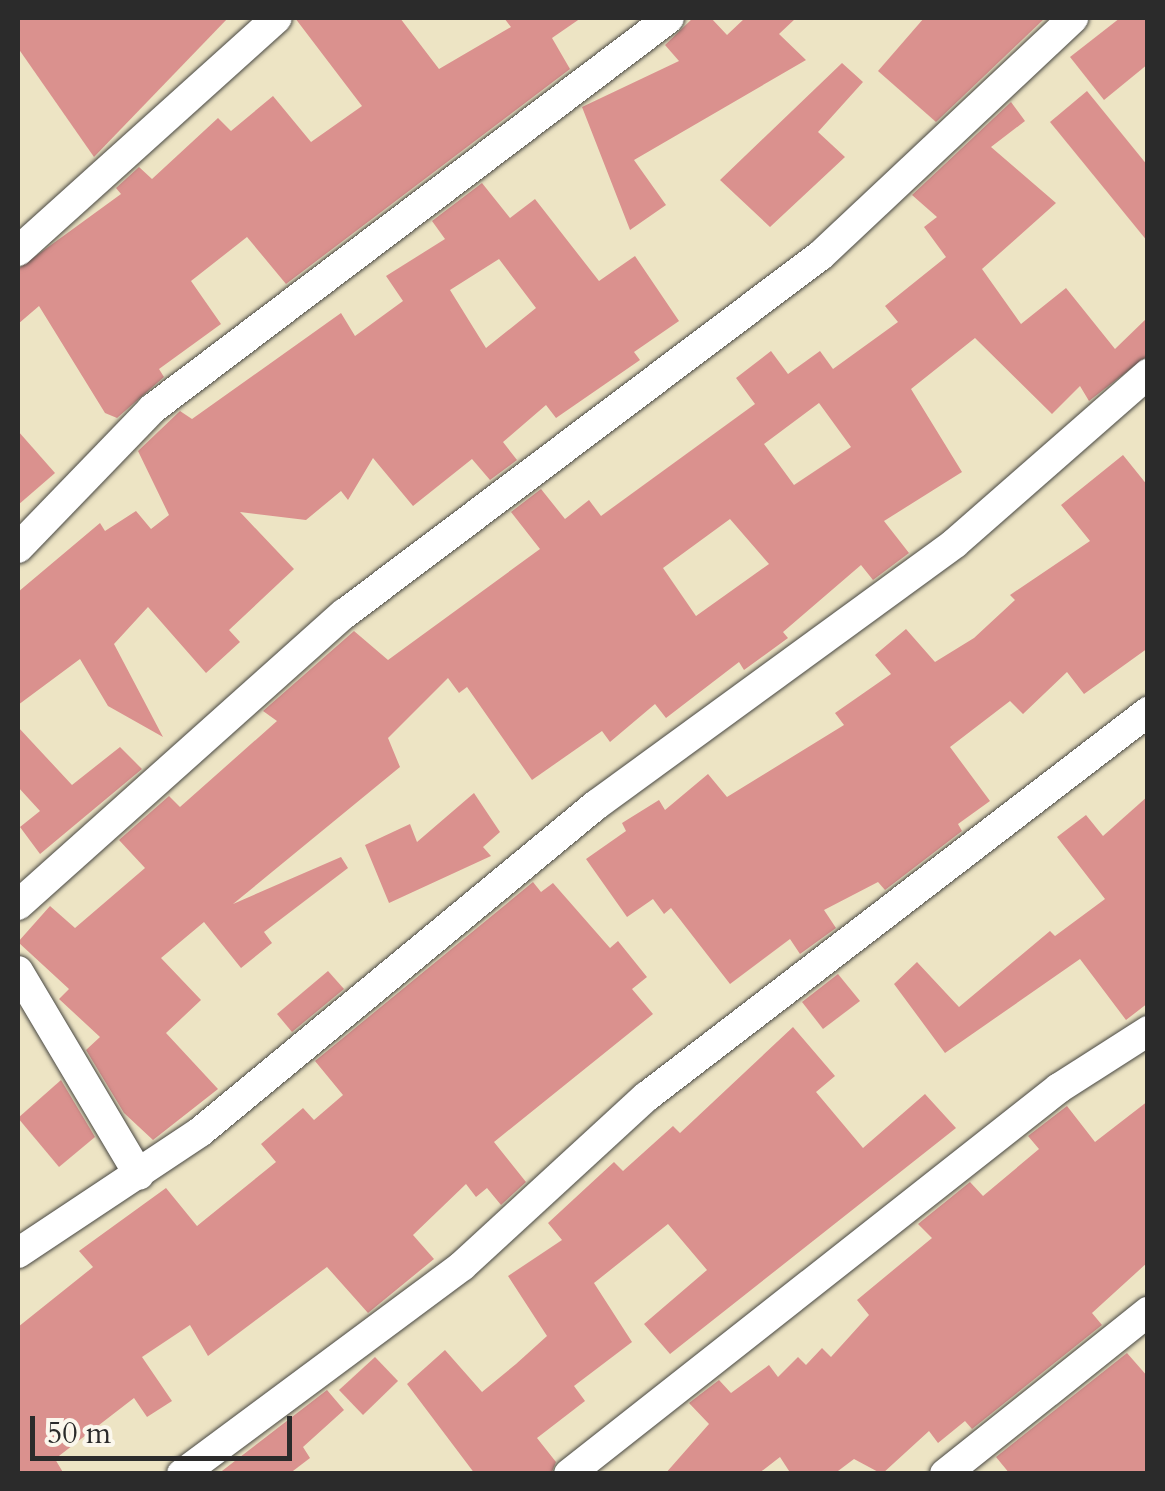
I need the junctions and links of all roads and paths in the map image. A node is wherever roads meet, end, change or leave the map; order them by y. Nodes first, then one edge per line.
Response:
1 (278, 18) edge
2 (1073, 18) edge
3 (659, 21) edge
4 (18, 251) edge
5 (1148, 374) edge
6 (18, 548) edge
7 (1148, 712) edge
8 (18, 905) edge
9 (18, 970) edge
10 (1148, 1031) edge
11 (139, 1175) junction
12 (18, 1252) edge
13 (1148, 1312) edge
14 (182, 1474) edge
15 (569, 1474) edge
16 (945, 1474) edge

1 - 4 street
2 - 8 street
3 - 6 street
5 - 11 street
7 - 14 street
9 - 11 street
10 - 15 street
11 - 12 street
13 - 16 street

